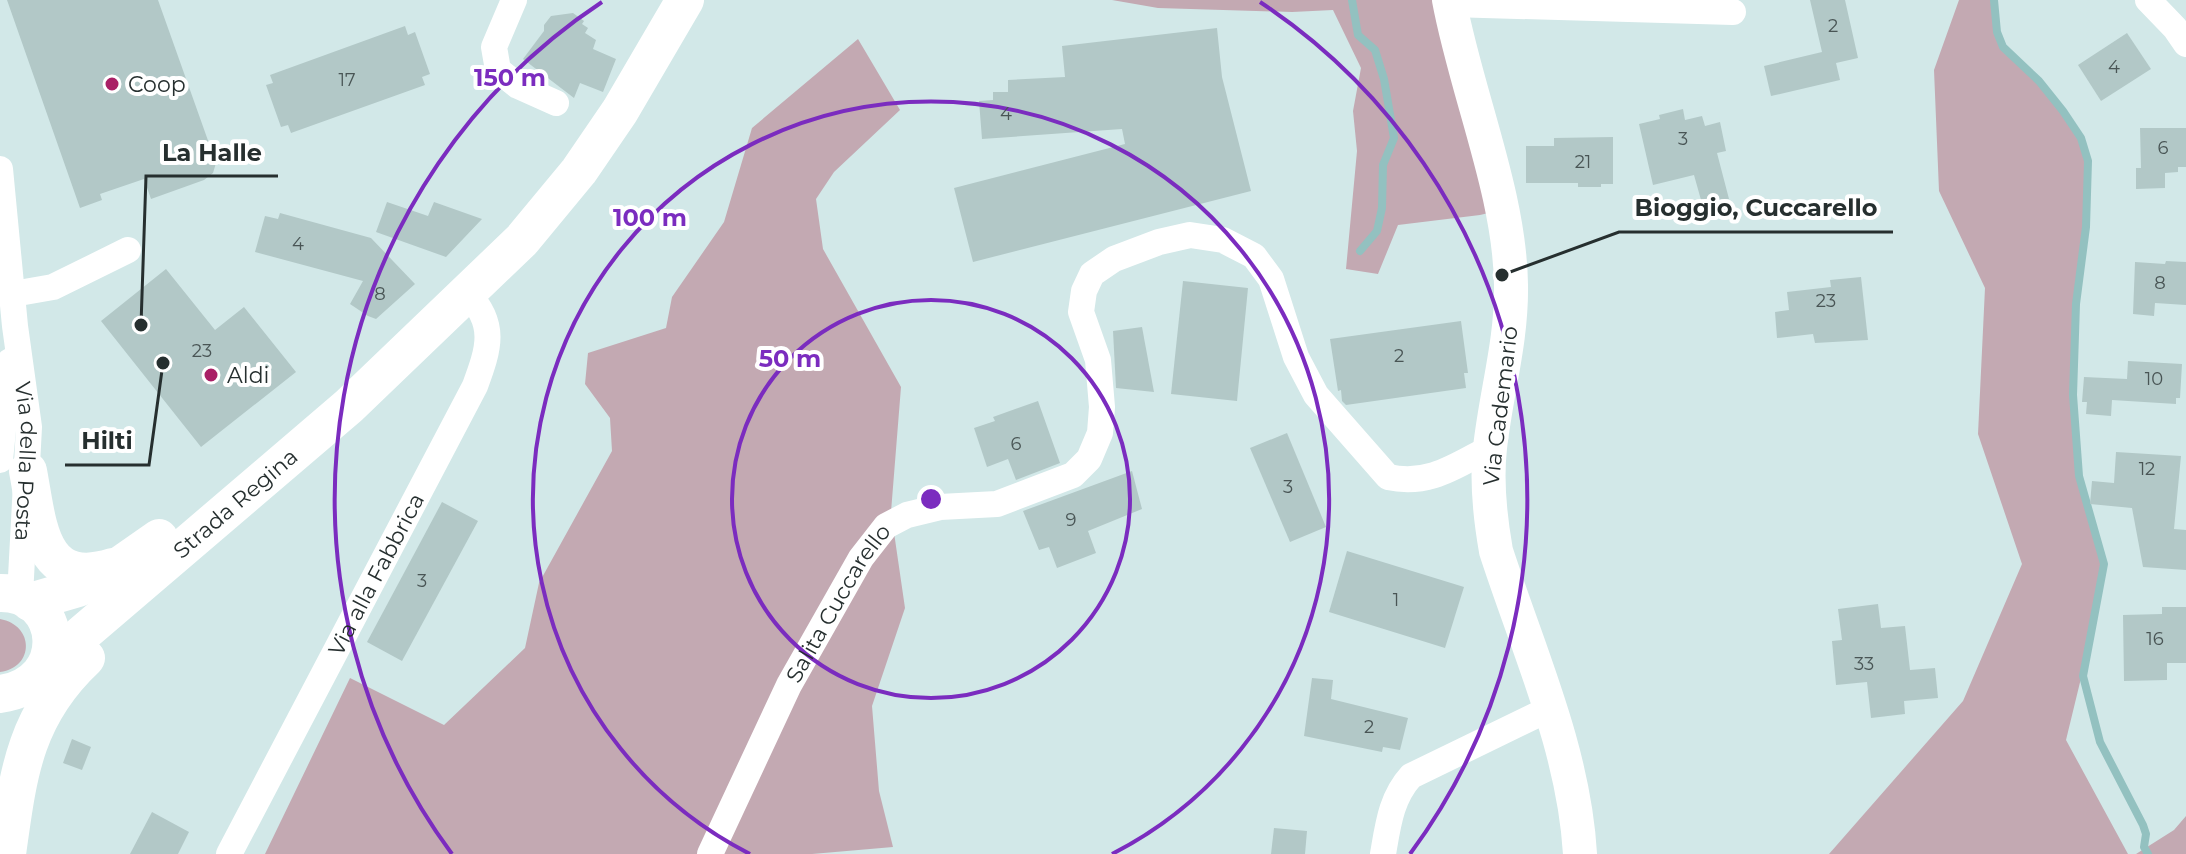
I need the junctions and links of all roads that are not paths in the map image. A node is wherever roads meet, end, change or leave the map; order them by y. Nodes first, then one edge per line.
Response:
1 (514, 0) edge
2 (685, 0) edge
3 (2148, 0) edge
4 (1450, 2) edge
5 (1733, 12) dead end
6 (2186, 44) edge
7 (556, 103) dead end
8 (0, 169) edge
9 (128, 250) dead end
10 (467, 293) junction
11 (13, 294) junction
12 (426, 330) junction
13 (349, 406) junction
14 (1490, 448) junction
15 (14, 466) edge
16 (134, 558) junction
17 (17, 597) edge
18 (25, 683) edge
19 (1551, 708) junction
20 (0, 806) edge
21 (7, 854) edge
22 (229, 854) edge
23 (710, 854) edge
24 (1383, 854) edge
25 (1580, 854) edge

1 - 7 street
2 - 10 main road, Strada Regina
3 - 6 street
4 - 5 street
4 - 14 street, Via Cademario
8 - 11 street, Via della Posta
9 - 11 street
10 - 12 main road, Strada Regina
10 - 22 street, Via alla Fabbrica
11 - 15 street, Via della Posta
12 - 13 main road, Strada Regina
12 - 16 main road, Strada Regina
13 - 18 main road, Strada Regina
13 - 21 main road
14 - 19 street, Via Cademario
14 - 23 street, Salita Cuccarello
15 - 16 main road
15 - 17 street, Via della Posta
16 - 17 main road, Strada Regina
17 - 18 main road
18 - 20 main road, Strada Regina
19 - 24 street
19 - 25 street, Via Cademario

